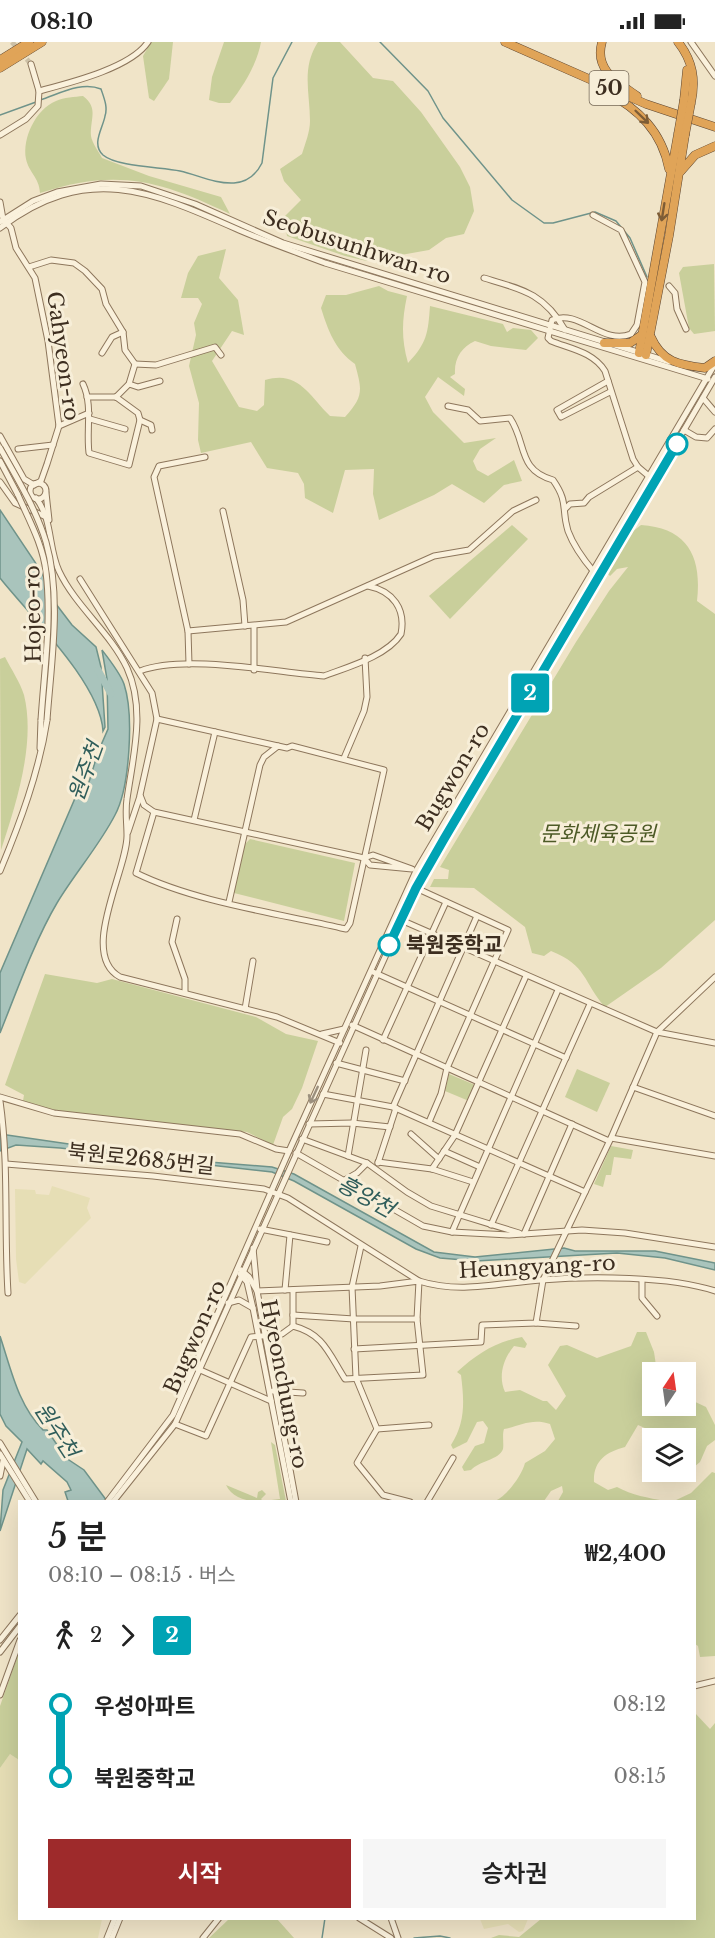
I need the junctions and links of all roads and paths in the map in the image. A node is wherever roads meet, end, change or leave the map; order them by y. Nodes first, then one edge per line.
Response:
1 (29, 42) edge
2 (42, 42) edge
3 (148, 42) edge
4 (505, 42) edge
5 (515, 42) edge
6 (602, 42) edge
7 (673, 42) edge
8 (678, 42) edge
9 (691, 42) edge
10 (0, 60) edge
11 (31, 64) tunnel mouth
12 (0, 68) edge
13 (576, 74) junction
14 (715, 76) edge
15 (39, 93) junction
16 (637, 96) junction
17 (687, 101) junction
18 (715, 125) edge
19 (682, 134) junction
20 (0, 135) edge
21 (715, 146) edge
22 (680, 172) junction
23 (670, 174) junction
24 (0, 202) edge
25 (592, 215) dead end
26 (3, 221) edge
27 (0, 228) edge
28 (29, 267) junction
29 (483, 278) dead end
30 (669, 286) dead end
31 (561, 317) junction
32 (563, 327) junction
33 (549, 328) junction
34 (686, 329) dead end
35 (123, 332) junction
36 (647, 335) junction
37 (604, 343) junction
38 (102, 353) dead end
39 (221, 355) dead end
40 (642, 356) junction
41 (673, 362) junction
42 (715, 362) edge
43 (135, 364) junction
44 (689, 369) junction
45 (713, 379) edge
46 (160, 381) dead end
47 (608, 381) junction
48 (83, 384) dead end
49 (129, 384) junction
50 (610, 392) junction
51 (702, 395) junction
52 (87, 397) junction
53 (116, 397) junction
54 (448, 406) dead end
55 (715, 412) edge
56 (89, 416) junction
57 (140, 420) junction
58 (59, 426) junction
59 (125, 429) dead end
60 (682, 429) junction
61 (715, 429) edge
62 (152, 430) dead end
63 (0, 436) edge
64 (53, 445) junction
65 (0, 448) edge
66 (18, 449) dead end
67 (205, 457) dead end
68 (0, 461) edge
69 (47, 464) junction
70 (638, 467) junction
71 (653, 479) junction
72 (0, 482) edge
73 (35, 484) junction
74 (45, 490) junction
75 (36, 498) junction
76 (536, 500) dead end
77 (565, 509) junction
78 (223, 511) dead end
79 (45, 517) junction
80 (50, 527) junction
81 (594, 572) junction
82 (80, 579) dead end
83 (368, 586) junction
84 (245, 626) junction
85 (254, 626) junction
86 (188, 631) junction
87 (365, 658) junction
88 (189, 664) junction
89 (254, 670) junction
90 (140, 671) junction
91 (157, 719) junction
92 (44, 720) junction
93 (215, 732) junction
94 (278, 746) junction
95 (344, 758) junction
96 (140, 795) junction
97 (154, 812) junction
98 (194, 820) junction
99 (245, 831) junction
100 (127, 834) junction
101 (364, 858) junction
102 (414, 870) junction
103 (0, 871) edge
104 (424, 874) junction
105 (416, 888) junction
106 (229, 902) junction
107 (446, 902) junction
108 (477, 916) junction
109 (177, 919) dead end
110 (400, 920) junction
111 (432, 934) junction
112 (464, 948) junction
113 (253, 961) dead end
114 (494, 961) junction
115 (372, 972) junction
116 (526, 976) junction
117 (715, 977) edge
118 (409, 987) junction
119 (558, 990) junction
120 (185, 993) junction
121 (440, 1001) junction
122 (590, 1004) junction
123 (245, 1009) junction
124 (471, 1015) junction
125 (352, 1025) junction
126 (344, 1029) junction
127 (503, 1030) junction
128 (657, 1032) junction
129 (317, 1034) junction
130 (383, 1040) junction
131 (338, 1042) junction
132 (715, 1043) edge
133 (344, 1044) junction
134 (534, 1044) junction
135 (366, 1050) dead end
136 (416, 1055) junction
137 (566, 1058) junction
138 (336, 1063) junction
139 (447, 1068) junction
140 (362, 1070) junction
141 (405, 1081) junction
142 (478, 1083) junction
143 (633, 1087) junction
144 (323, 1094) junction
145 (511, 1097) junction
146 (0, 1099) edge
147 (356, 1100) junction
148 (394, 1108) junction
149 (542, 1111) junction
150 (715, 1116) edge
151 (429, 1122) junction
152 (352, 1123) junction
153 (309, 1124) junction
154 (572, 1124) junction
155 (390, 1127) junction
156 (411, 1134) dead end
157 (455, 1135) junction
158 (302, 1139) junction
159 (610, 1140) junction
160 (489, 1149) junction
161 (288, 1150) junction
162 (444, 1151) junction
163 (296, 1153) junction
164 (348, 1156) junction
165 (715, 1156) edge
166 (439, 1159) junction
167 (367, 1163) junction
168 (519, 1163) junction
169 (6, 1164) junction
170 (377, 1165) junction
171 (480, 1167) junction
172 (432, 1169) junction
173 (550, 1176) junction
174 (343, 1181) junction
175 (473, 1182) junction
176 (275, 1191) junction
177 (585, 1192) junction
178 (458, 1215) junction
179 (491, 1225) junction
180 (260, 1229) junction
181 (452, 1232) junction
182 (566, 1233) junction
183 (524, 1234) junction
184 (290, 1235) junction
185 (327, 1242) dead end
186 (361, 1246) junction
187 (253, 1247) junction
188 (715, 1247) edge
189 (239, 1271) junction
190 (544, 1277) junction
191 (642, 1280) junction
192 (419, 1281) junction
193 (352, 1287) junction
194 (285, 1290) junction
195 (293, 1290) junction
196 (256, 1291) junction
197 (715, 1291) edge
198 (8, 1293) dead end
199 (227, 1304) junction
200 (253, 1308) junction
201 (293, 1315) junction
202 (657, 1316) dead end
203 (354, 1319) junction
204 (417, 1319) junction
205 (536, 1323) junction
206 (294, 1326) junction
207 (576, 1326) dead end
208 (261, 1335) junction
209 (420, 1347) junction
210 (354, 1349) junction
211 (198, 1369) junction
212 (356, 1378) junction
213 (230, 1384) junction
214 (272, 1391) junction
215 (303, 1393) dead end
216 (271, 1401) junction
217 (175, 1424) junction
218 (429, 1425) dead end
219 (378, 1429) junction
220 (0, 1443) edge
221 (3, 1456) edge
222 (453, 1458) dead end
223 (10, 1473) junction
224 (0, 1478) edge
225 (123, 1485) junction
226 (24, 1488) junction
227 (29, 1500) edge
228 (34, 1500) edge
229 (109, 1500) edge
230 (113, 1500) edge
231 (291, 1500) edge
232 (296, 1500) edge
233 (403, 1500) edge
234 (428, 1500) edge
235 (18, 1625) edge
236 (0, 1640) edge
237 (18, 1646) edge
238 (0, 1652) edge
239 (715, 1681) edge
240 (696, 1686) edge
241 (0, 1695) edge
242 (114, 1920) edge
243 (119, 1920) edge
244 (217, 1920) edge
245 (361, 1920) edge
246 (392, 1920) edge
247 (107, 1938) edge
248 (112, 1938) edge
249 (203, 1938) edge
250 (391, 1938) edge
251 (398, 1938) edge

1 - 10 highway
2 - 12 highway
3 - 15 street
4 - 13 highway, 50
5 - 16 highway, 50
6 - 16 highway
7 - 17 highway
8 - 17 highway
9 - 14 street
11 - 15 street
13 - 18 highway, 50
13 -> 23 highway
15 - 20 street
16 - 18 highway, 50
17 - 19 highway, bridge
19 - 22 highway
19 - 23 highway
21 - 22 highway
22 - 36 highway
23 -> 36 highway
24 - 26 street, Gahyeon-ro
25 - 31 street
26 - 27 street, Seobusunhwan-ro
26 - 28 street, Gahyeon-ro
26 - 33 street, Seobusunhwan-ro
28 - 35 street
28 - 58 street, Gahyeon-ro
29 - 31 street
30 - 34 street
31 - 32 street
31 - 33 street
32 - 33 street, Seobusunhwan-ro
32 - 37 street, Seobusunhwan-ro
33 - 40 street, Seobusunhwan-ro
33 - 47 street
35 - 38 street
35 - 43 street
36 - 37 highway
36 - 40 highway
36 - 41 highway
37 - 40 street, Seobusunhwan-ro
39 - 43 street
40 - 41 street, Seobusunhwan-ro
40 - 44 street, Seobusunhwan-ro
41 - 44 highway
42 - 44 highway
42 - 45 street, Bugwon-ro
43 - 49 street
44 - 45 street, Seobusunhwan-ro
44 - 51 street
45 - 51 street, Bugwon-ro
45 - 51 street
46 - 49 street
47 - 50 street
47 - 50 street
48 - 52 street
49 - 53 street
50 - 70 street
51 - 55 street
51 - 60 street, Bugwon-ro
52 - 53 street
52 - 56 street
53 - 57 street
54 - 77 street
56 - 57 street
56 - 58 street
56 - 59 street
57 - 62 street
58 - 64 street, Gahyeon-ro
60 - 61 street
60 - 71 street, Bugwon-ro
63 - 73 street
64 - 66 street
64 - 69 street, Gahyeon-ro
65 - 92 street, Hojeo-ro, bridge
67 - 86 street
68 - 92 street, bridge
69 - 73 street
69 - 74 street
70 - 71 street
70 - 77 street
71 - 81 street, Bugwon-ro
71 - 104 street, Bugwon-ro
72 - 79 street
73 - 74 street
73 - 75 street
74 - 75 street
74 - 80 street
75 - 79 street
76 - 83 street
77 - 81 street
78 - 84 street
79 - 80 street
80 - 100 street
81 - 102 street, Bugwon-ro
82 - 90 street
83 - 85 street
83 - 87 street
84 - 85 street
84 - 86 street
85 - 89 street
86 - 88 street
87 - 89 street
87 - 95 street
88 - 89 street
88 - 90 street
90 - 91 street
91 - 93 street
91 - 96 street
92 - 103 street, Hojeo-ro
93 - 94 street
93 - 98 street
94 - 95 street
94 - 99 street
95 - 101 street
96 - 97 street
96 - 100 street
97 - 98 street
97 - 106 street
98 - 99 street
99 - 101 street
99 - 106 street
100 - 120 street
101 - 102 street
101 - 106 street
102 - 104 street
102 - 115 street, Bugwon-ro
104 - 105 street, Bugwon-ro
105 - 107 street
105 - 110 street, Bugwon-ro
107 - 108 street
107 - 111 street
108 - 112 street
108 - 114 street
109 - 120 street
110 - 111 street
110 - 115 street, Bugwon-ro
111 - 112 street
111 - 118 street
112 - 114 street
112 - 121 street
113 - 123 street
114 - 116 street
114 - 124 street
115 - 118 street
115 - 125 street, Bugwon-ro
115 - 126 street, Bugwon-ro
116 - 119 street
116 - 127 street
117 - 128 street
118 - 121 street
118 - 130 street
119 - 122 street
119 - 134 street
120 - 123 street
121 - 124 street
121 - 136 street
122 - 128 street
122 - 137 street
123 - 129 street
124 - 127 street
124 - 139 street
125 - 130 street
125 - 133 street, Bugwon-ro
126 - 129 street
126 - 131 street, Bugwon-ro
127 - 134 street
127 - 142 street
128 - 132 street
128 - 143 street
129 - 131 street
130 - 136 street
131 - 133 street
131 -> 161 street, Bugwon-ro
133 - 138 street, Bugwon-ro
134 - 137 street
134 - 145 street
135 - 140 street
136 - 139 street
136 - 141 street
137 - 149 street
138 - 140 street
138 - 144 street, Bugwon-ro
139 - 142 street
139 - 151 street
140 - 141 street
140 - 147 street
141 - 148 street
142 - 145 street
142 - 157 street
143 - 150 street
143 - 159 street
144 - 147 street
144 - 153 street, Bugwon-ro
145 - 149 street
145 - 160 street
146 - 161 street
146 - 169 street
147 - 148 street
147 - 152 street
148 - 151 street
148 - 155 street
149 - 154 street
149 - 168 street
151 - 157 street
152 - 153 street
152 - 155 street
152 - 164 street
153 - 158 street, Bugwon-ro
154 - 159 street
154 - 173 street
155 - 170 street
156 - 166 street
157 - 160 street
157 - 162 street
158 - 163 street, Bugwon-ro
158 - 164 street
159 - 165 street
159 - 177 street
160 - 168 street
160 - 171 street
161 - 176 street, Bugwon-ro
162 - 166 street
162 - 171 street
163 - 174 street
163 - 176 street, Bugwon-ro
164 - 167 street
166 - 172 street
167 - 170 street
167 - 174 street
168 - 173 street
168 - 179 street
169 - 176 street, 북원로2685번길
169 - 198 street
170 - 172 street
170 - 178 street
171 - 175 street
172 - 175 street
173 - 177 street
173 - 183 street
174 - 181 street
175 - 178 street
176 - 180 street, Bugwon-ro
176 - 186 street, Heungyang-ro
176 - 189 street, Bugwon-ro
177 - 182 street
178 - 179 street
178 - 181 street
179 - 183 street
180 - 184 street
180 - 187 street, Bugwon-ro
181 - 183 street
182 - 183 street
182 - 188 street
182 - 190 street
184 - 185 street
184 - 194 street
186 - 192 street, Heungyang-ro
186 - 193 street
187 - 189 street, Bugwon-ro
187 - 196 street
189 - 196 street, Hyeonchung-ro
189 - 199 street, Bugwon-ro
189 - 200 street, Hyeonchung-ro
189 - 225 street, Bugwon-ro
190 - 191 street, Heungyang-ro
190 - 192 street, Heungyang-ro
190 - 205 street
191 - 197 street, Heungyang-ro
191 - 202 street
192 - 193 street
192 - 204 street
193 - 195 street
193 - 203 street
194 - 195 street
194 - 196 street
195 - 201 street
196 - 208 street, Hyeonchung-ro
199 - 200 street
199 - 211 street, Bugwon-ro
200 - 208 street, Hyeonchung-ro
201 - 203 street
201 - 206 street
203 - 204 street
203 - 210 street
204 - 209 street
205 - 207 street
205 - 209 street
206 - 208 street
206 - 212 street
208 - 213 street
208 - 214 street, Hyeonchung-ro
209 - 210 street
209 - 212 street
210 - 212 street
211 - 213 street
211 - 217 street, Bugwon-ro
212 - 219 street
213 - 216 street
213 - 217 street
214 - 215 street, Hyeonchung-ro
214 - 216 street, Hyeonchung-ro
214 - 232 street, Hyeonchung-ro
216 - 231 street, Hyeonchung-ro
217 - 225 street, Bugwon-ro
218 - 219 street
219 - 233 street
220 - 221 street
221 - 223 street
221 - 224 street
221 - 226 street
222 - 234 street
223 - 224 street
223 - 226 street
225 - 229 street
225 - 230 street
226 - 227 street
226 - 228 street
235 - 236 street
235 - 238 street
237 - 241 street
239 - 240 street
242 - 247 street
243 - 248 street
244 - 249 street
245 - 250 street
246 - 251 street

